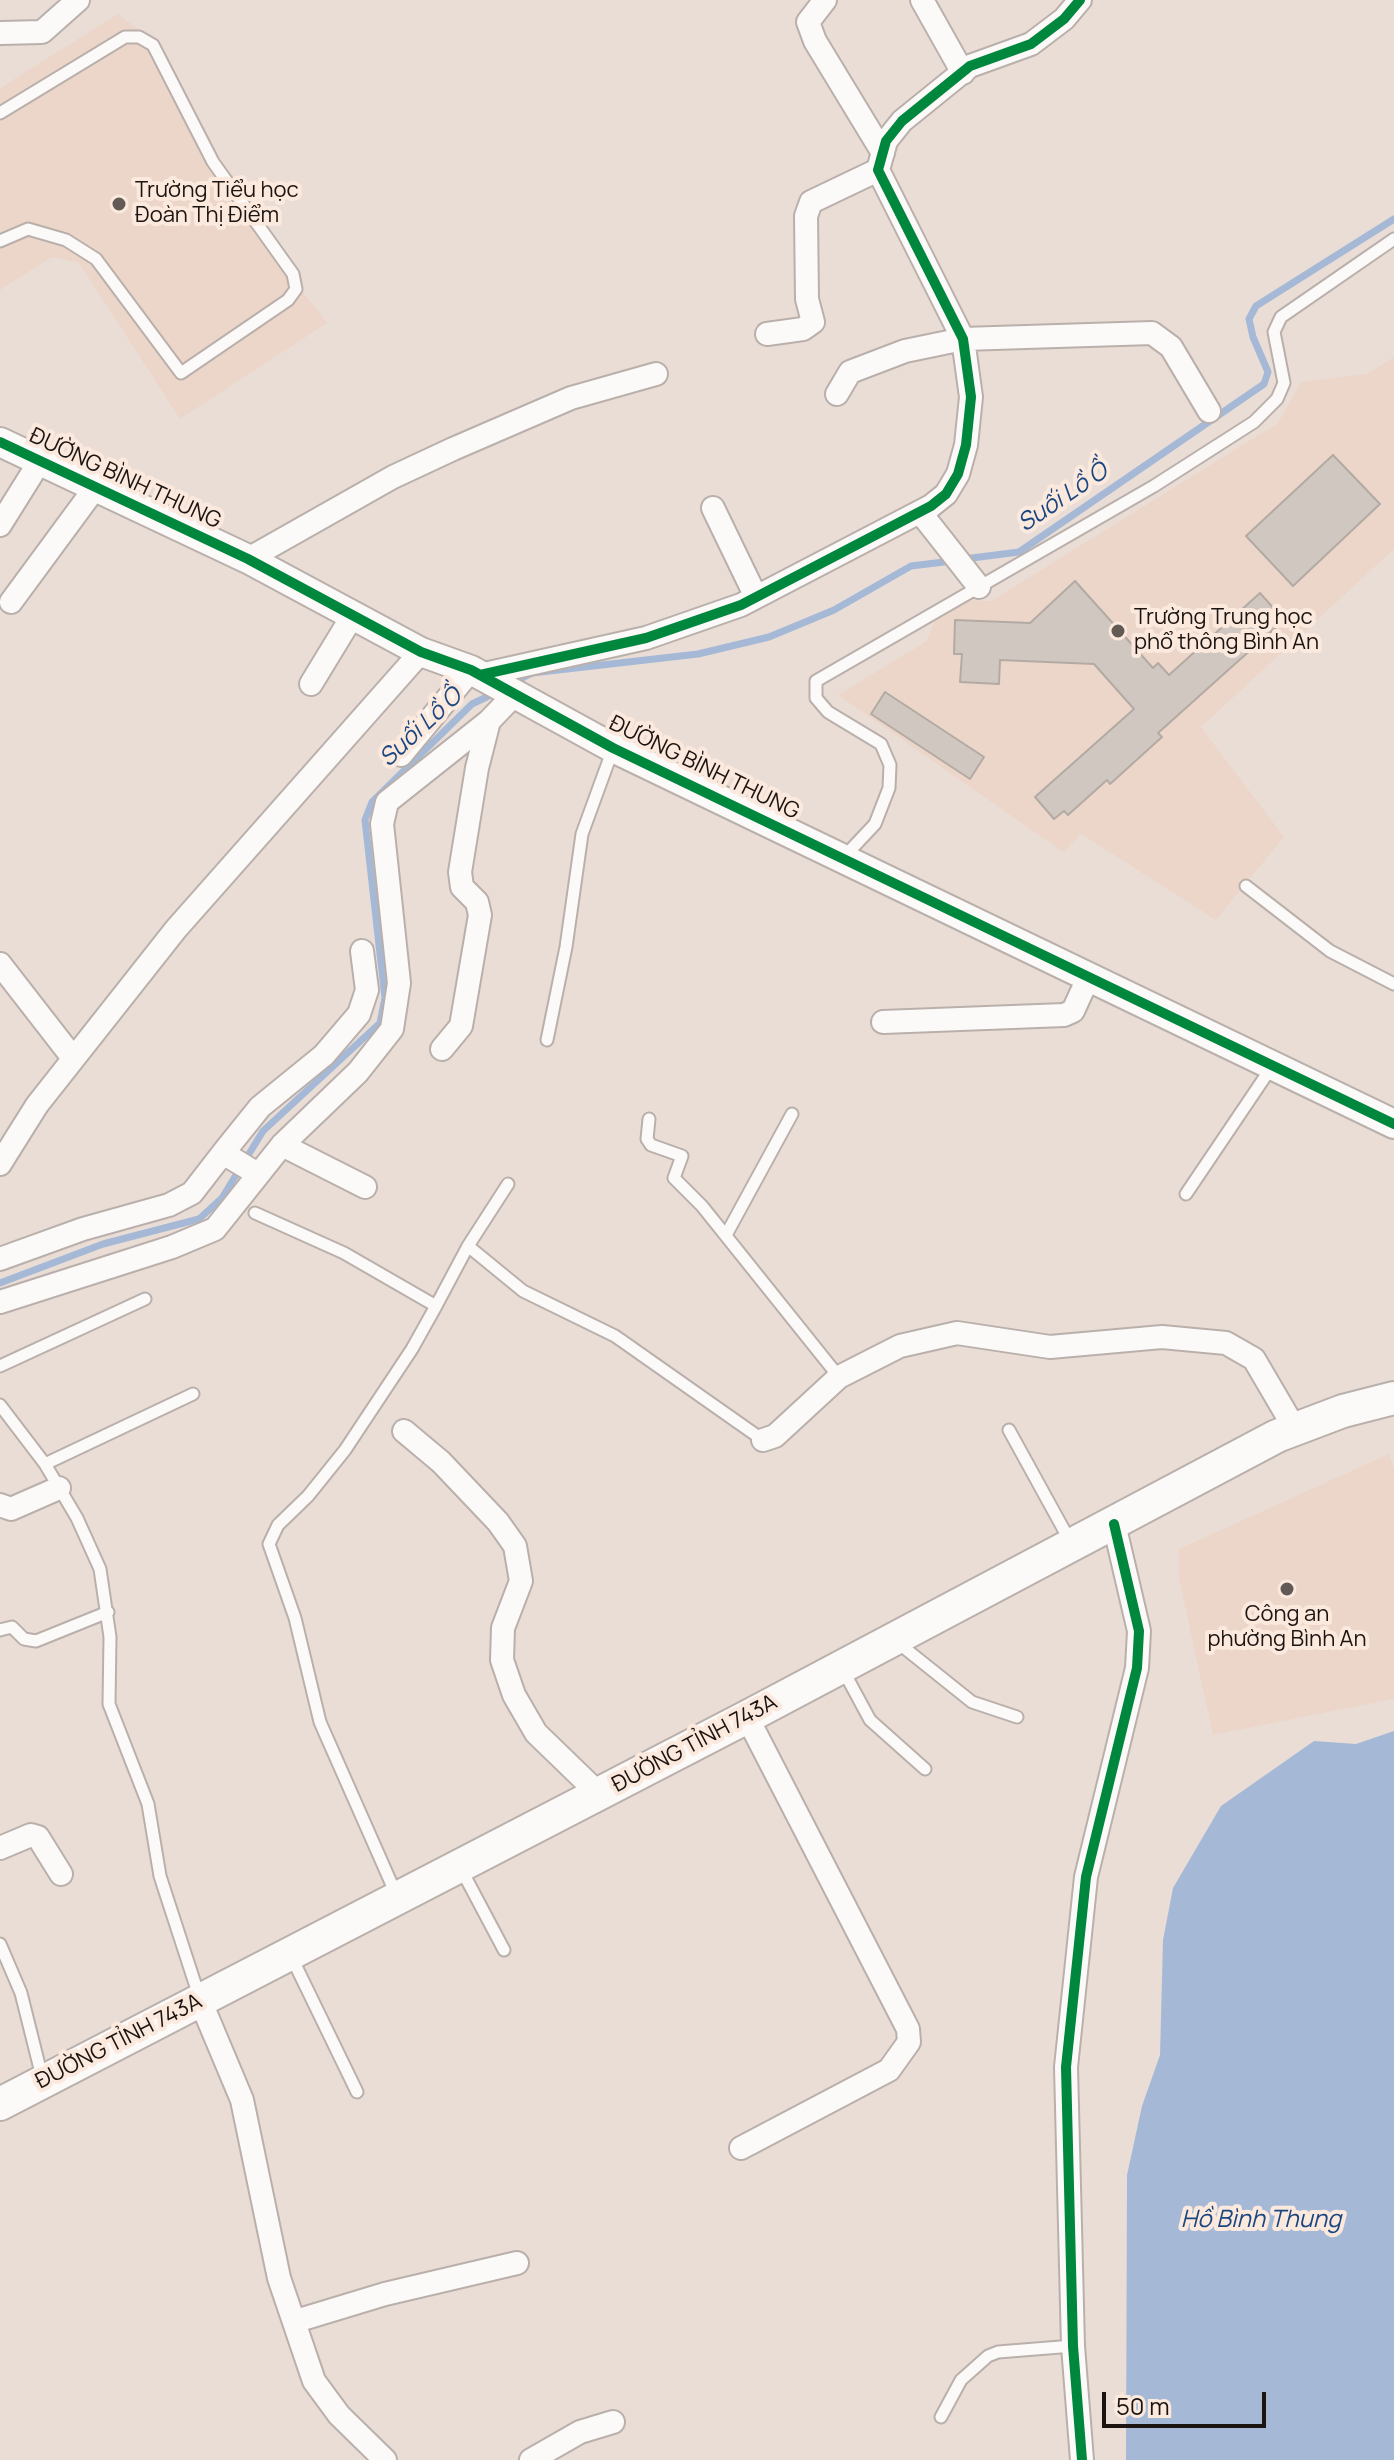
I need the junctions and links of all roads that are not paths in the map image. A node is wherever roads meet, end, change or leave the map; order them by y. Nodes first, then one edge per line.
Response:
1 (78, 0) edge
2 (825, 0) edge
3 (922, 0) edge
4 (1080, 0) edge
5 (0, 33) edge
6 (963, 73) junction
7 (0, 113) edge
8 (880, 161) junction
9 (1394, 239) edge
10 (0, 241) edge
11 (767, 334) dead end
12 (963, 339) junction
13 (656, 374) dead end
14 (837, 394) dead end
15 (1209, 411) dead end
16 (0, 442) edge
17 (40, 461) junction
18 (95, 488) junction
19 (713, 508) dead end
20 (920, 512) junction
21 (0, 525) edge
22 (248, 559) junction
23 (974, 580) junction
24 (756, 597) junction
25 (11, 602) dead end
26 (353, 615) junction
27 (421, 652) junction
28 (492, 681) junction
29 (311, 684) dead end
30 (489, 721) junction
31 (613, 748) junction
32 (401, 755) dead end
33 (844, 858) junction
34 (1246, 886) dead end
35 (362, 951) dead end
36 (0, 964) edge
37 (1089, 976) junction
38 (1394, 984) edge
39 (883, 1022) dead end
40 (547, 1040) dead end
41 (442, 1049) dead end
42 (73, 1058) junction
43 (1273, 1065) junction
44 (792, 1114) dead end
45 (649, 1119) dead end
46 (1394, 1124) edge
47 (282, 1145) junction
48 (226, 1155) junction
49 (0, 1164) edge
50 (256, 1173) junction
51 (508, 1184) dead end
52 (365, 1187) dead end
53 (1186, 1194) dead end
54 (255, 1213) dead end
55 (726, 1235) junction
56 (468, 1246) junction
57 (0, 1259) edge
58 (145, 1299) dead end
59 (0, 1302) edge
60 (436, 1306) junction
61 (0, 1366) edge
62 (839, 1377) junction
63 (193, 1394) dead end
64 (1394, 1398) edge
65 (0, 1405) edge
66 (1295, 1429) junction
67 (1009, 1430) dead end
68 (404, 1431) dead end
69 (763, 1440) joint
70 (45, 1464) junction
71 (59, 1488) junction
72 (0, 1505) edge
73 (1114, 1524) junction
74 (1072, 1545) junction
75 (108, 1612) junction
76 (0, 1630) edge
77 (893, 1639) junction
78 (841, 1666) junction
79 (747, 1717) junction
80 (1017, 1717) dead end
81 (925, 1769) dead end
82 (599, 1794) junction
83 (0, 1848) edge
84 (460, 1867) junction
85 (61, 1874) dead end
86 (398, 1898) junction
87 (0, 1944) edge
88 (504, 1950) dead end
89 (290, 1954) junction
90 (200, 2000) junction
91 (43, 2082) junction
92 (357, 2092) dead end
93 (0, 2104) edge
94 (741, 2148) dead end
95 (517, 2263) dead end
96 (296, 2321) junction
97 (1073, 2346) junction
98 (941, 2417) dead end
99 (613, 2422) dead end
100 (385, 2460) edge
101 (531, 2460) edge
102 (1082, 2460) edge

1 - 5 street
2 - 8 street
3 - 6 street
4 - 6 street
6 - 8 street
7 - 10 lane
8 - 11 street
8 - 12 street
9 - 23 lane
12 - 14 street
12 - 15 street
12 - 20 street
13 - 22 street
16 - 17 street, ĐƯỜNG BÌNH THUNG
17 - 18 street, ĐƯỜNG BÌNH THUNG
17 - 21 street
18 - 22 street, ĐƯỜNG BÌNH THUNG
18 - 25 street
19 - 24 street
20 - 23 street
20 - 24 street
22 - 26 street, ĐƯỜNG BÌNH THUNG
23 - 33 lane
24 - 28 street
26 - 27 street, ĐƯỜNG BÌNH THUNG
26 - 29 street
27 - 28 street, ĐƯỜNG BÌNH THUNG
27 - 42 street
28 - 30 street
28 - 31 street, ĐƯỜNG BÌNH THUNG
28 - 32 street
30 - 41 street
30 - 47 street
31 - 33 street, ĐƯỜNG BÌNH THUNG
31 - 40 lane
33 - 37 street, ĐƯỜNG BÌNH THUNG
34 - 38 lane
35 - 48 street
36 - 42 street
37 - 39 street
37 - 43 street, ĐƯỜNG BÌNH THUNG
42 - 49 street
43 - 46 street, ĐƯỜNG BÌNH THUNG
43 - 53 lane
44 - 55 lane
45 - 55 lane
47 - 50 street
47 - 52 street
48 - 50 street
48 - 57 street
50 - 59 street
51 - 56 lane
54 - 60 lane
55 - 62 lane
56 - 60 lane
56 - 69 lane
58 - 61 lane
60 - 86 lane
62 - 66 street
62 - 69 street
63 - 70 lane
64 - 66 main road, ĐƯỜNG TỈNH 743A
65 - 70 lane
66 - 73 main road, ĐƯỜNG TỈNH 743A
67 - 74 lane
68 - 82 street
70 - 71 lane
71 - 72 street
71 - 75 lane
73 - 74 main road, ĐƯỜNG TỈNH 743A
73 - 97 street
74 - 77 main road, ĐƯỜNG TỈNH 743A
75 - 76 lane
75 - 90 lane
77 - 78 main road, ĐƯỜNG TỈNH 743A
77 - 80 lane
78 - 79 main road, ĐƯỜNG TỈNH 743A
78 - 81 lane
79 - 82 main road, ĐƯỜNG TỈNH 743A
79 - 94 street
82 - 84 main road, ĐƯỜNG TỈNH 743A
83 - 85 street
84 - 86 main road, ĐƯỜNG TỈNH 743A
84 - 88 lane
86 - 89 main road, ĐƯỜNG TỈNH 743A
87 - 91 lane
89 - 90 main road, ĐƯỜNG TỈNH 743A
89 - 92 lane
90 - 91 main road, ĐƯỜNG TỈNH 743A
90 - 96 street
91 - 93 main road, ĐƯỜNG TỈNH 743A
95 - 96 street
96 - 100 street
97 - 98 lane
97 - 102 street
99 - 101 street

